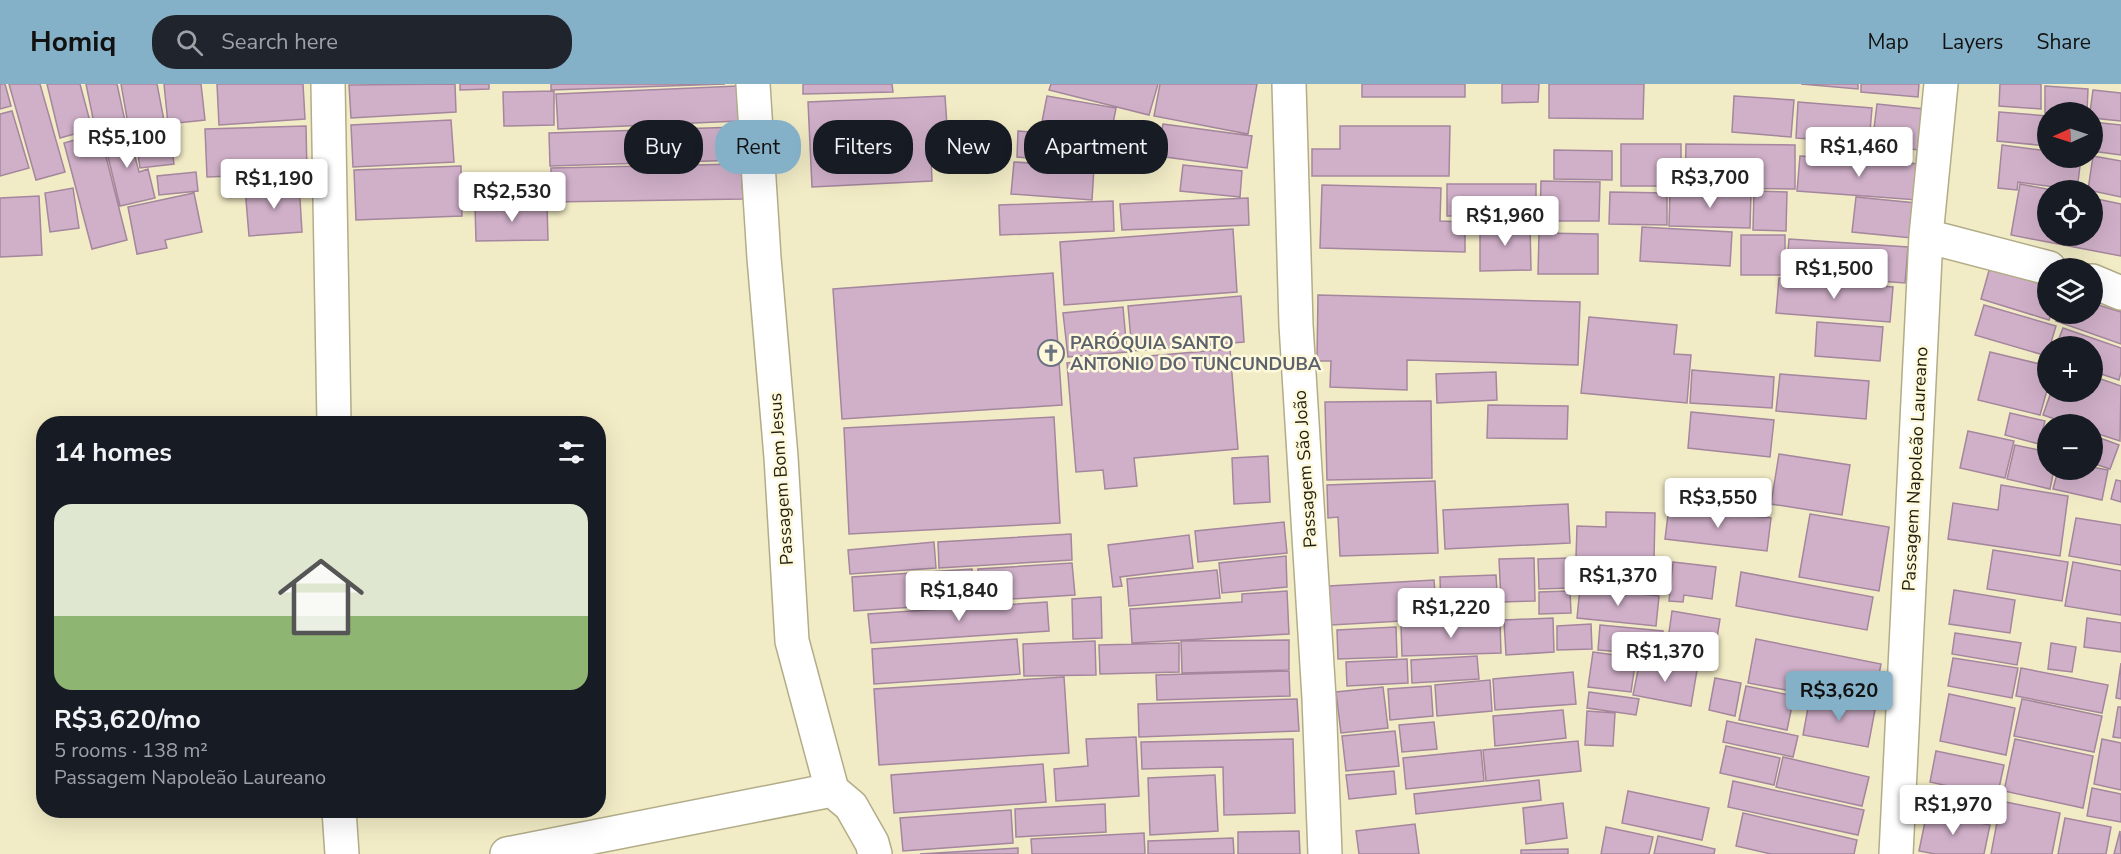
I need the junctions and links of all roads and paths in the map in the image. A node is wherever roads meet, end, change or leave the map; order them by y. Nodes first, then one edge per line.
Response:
1 (328, 84) edge
2 (753, 84) edge
3 (1289, 84) edge
4 (1941, 84) edge
5 (1926, 236) junction
6 (2037, 265) edge
7 (2103, 286) edge
8 (2121, 293) edge
9 (334, 416) edge
10 (832, 790) junction
11 (340, 818) edge
12 (342, 854) edge
13 (507, 854) edge
14 (875, 854) edge
15 (1325, 854) edge
16 (1896, 854) edge

1 - 9 street
2 - 10 street, Passagem Bom Jesus
3 - 15 street, Passagem São João
4 - 5 street, Passagem Napoleão Laureano
5 - 6 street
5 - 16 street, Passagem Napoleão Laureano
7 - 8 street
10 - 13 street
10 - 14 street
11 - 12 street

